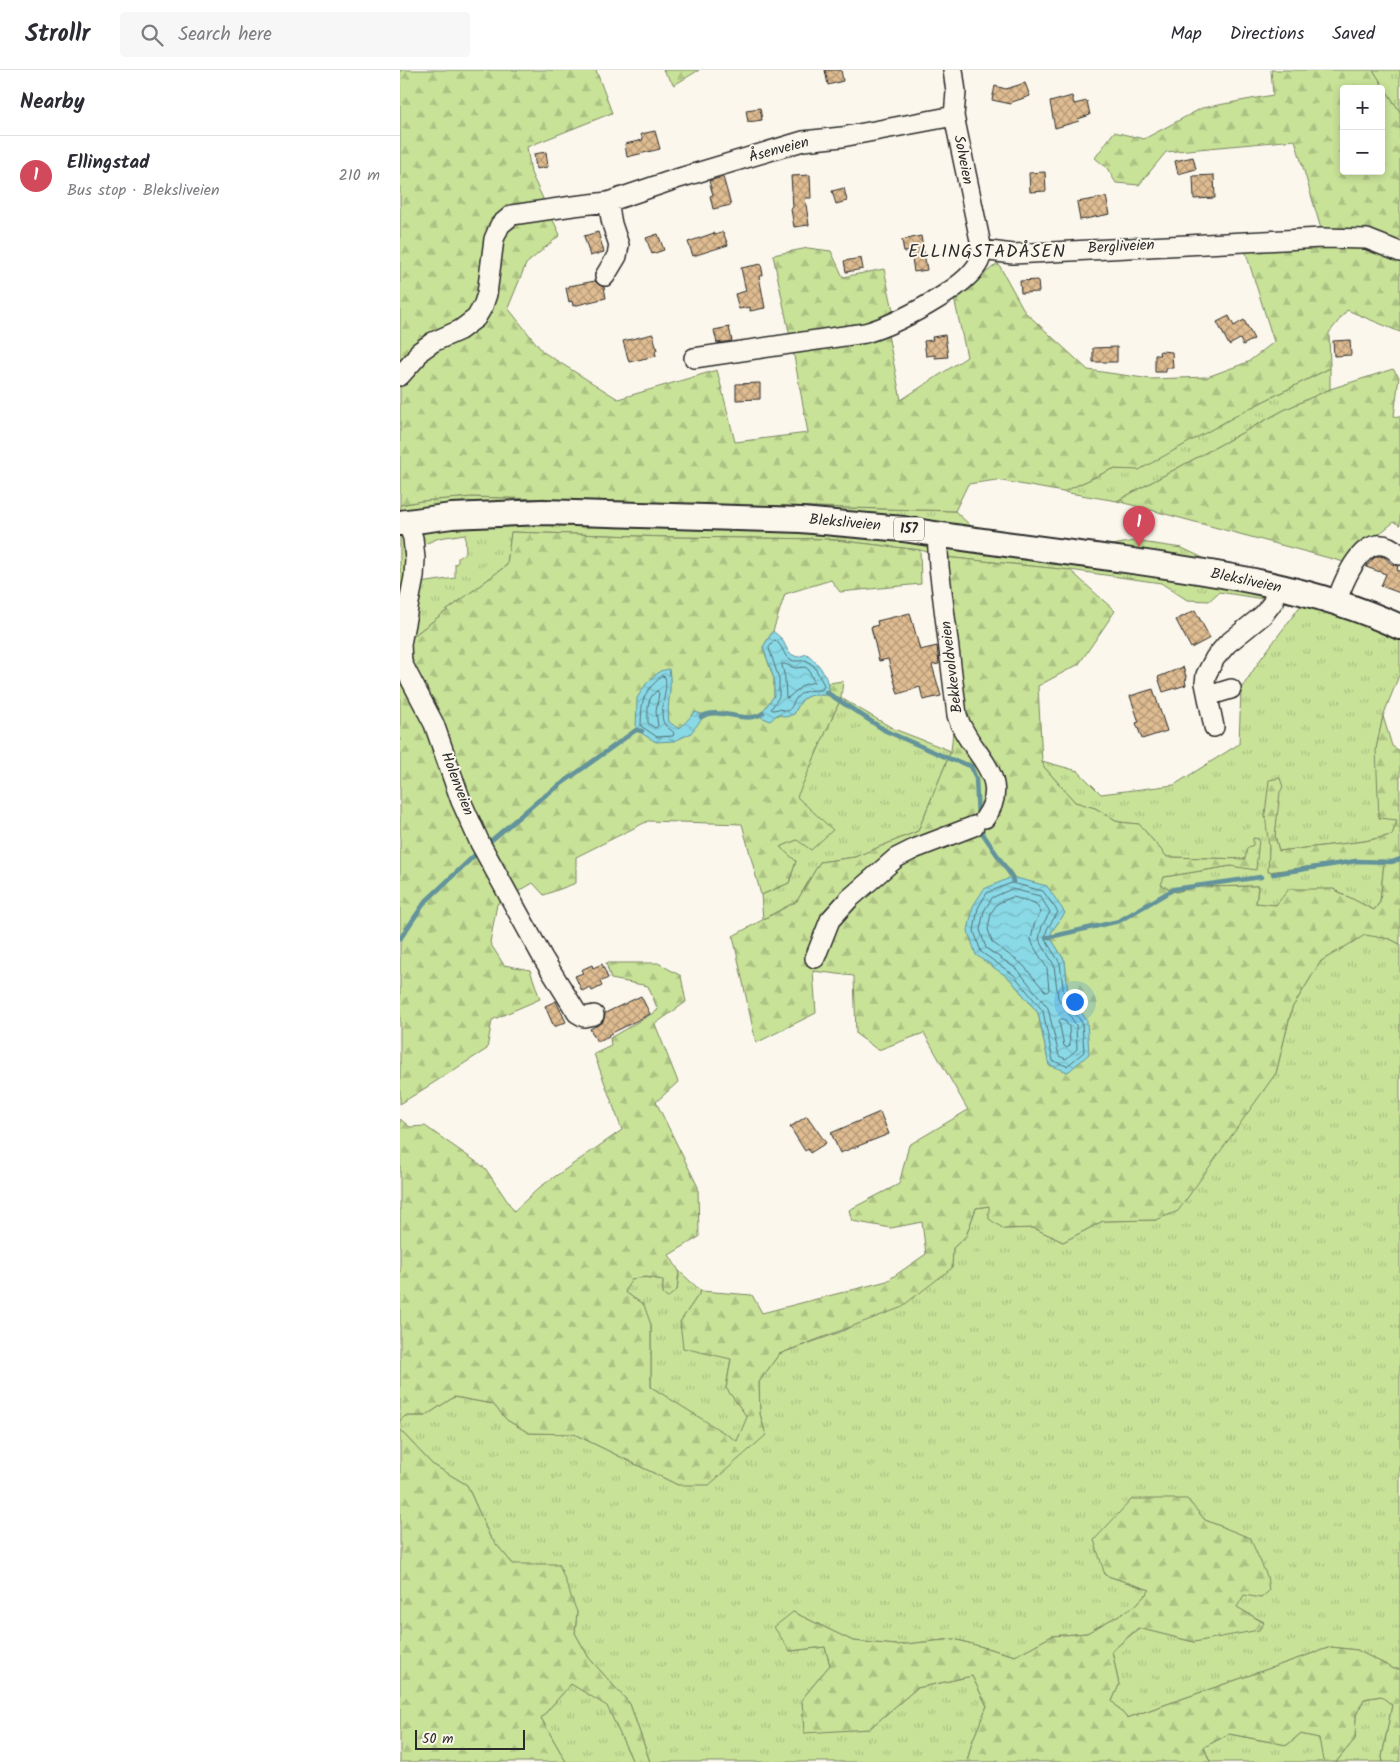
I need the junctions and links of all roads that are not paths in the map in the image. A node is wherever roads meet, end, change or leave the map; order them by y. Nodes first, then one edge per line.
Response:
1 (953, 70) edge
2 (954, 116) junction
3 (608, 202) junction
4 (982, 250) junction
5 (1400, 252) edge
6 (605, 276) dead end
7 (694, 358) dead end
8 (400, 376) edge
9 (404, 522) edge
10 (937, 534) junction
11 (1400, 555) edge
12 (1276, 586) junction
13 (1336, 603) junction
14 (1400, 627) edge
15 (1231, 689) dead end
16 (1208, 696) junction
17 (1214, 727) dead end
18 (815, 958) dead end
19 (594, 1015) dead end

1 - 2 street, Solveien
2 - 3 street, Åsenveien
2 - 4 street, Solveien
3 - 6 street
3 - 8 street, Åsenveien
4 - 5 street, Bergliveien
4 - 7 street
9 - 10 main road, Bleksliveien / 157
9 - 19 street, Holenveien
10 - 12 main road, Bleksliveien / 157
10 - 18 street, Bekkevoldveien
11 - 13 street
12 - 13 main road, Bleksliveien / 157
12 - 16 street
13 - 14 main road, Bleksliveien / 157
15 - 16 street
16 - 17 street

